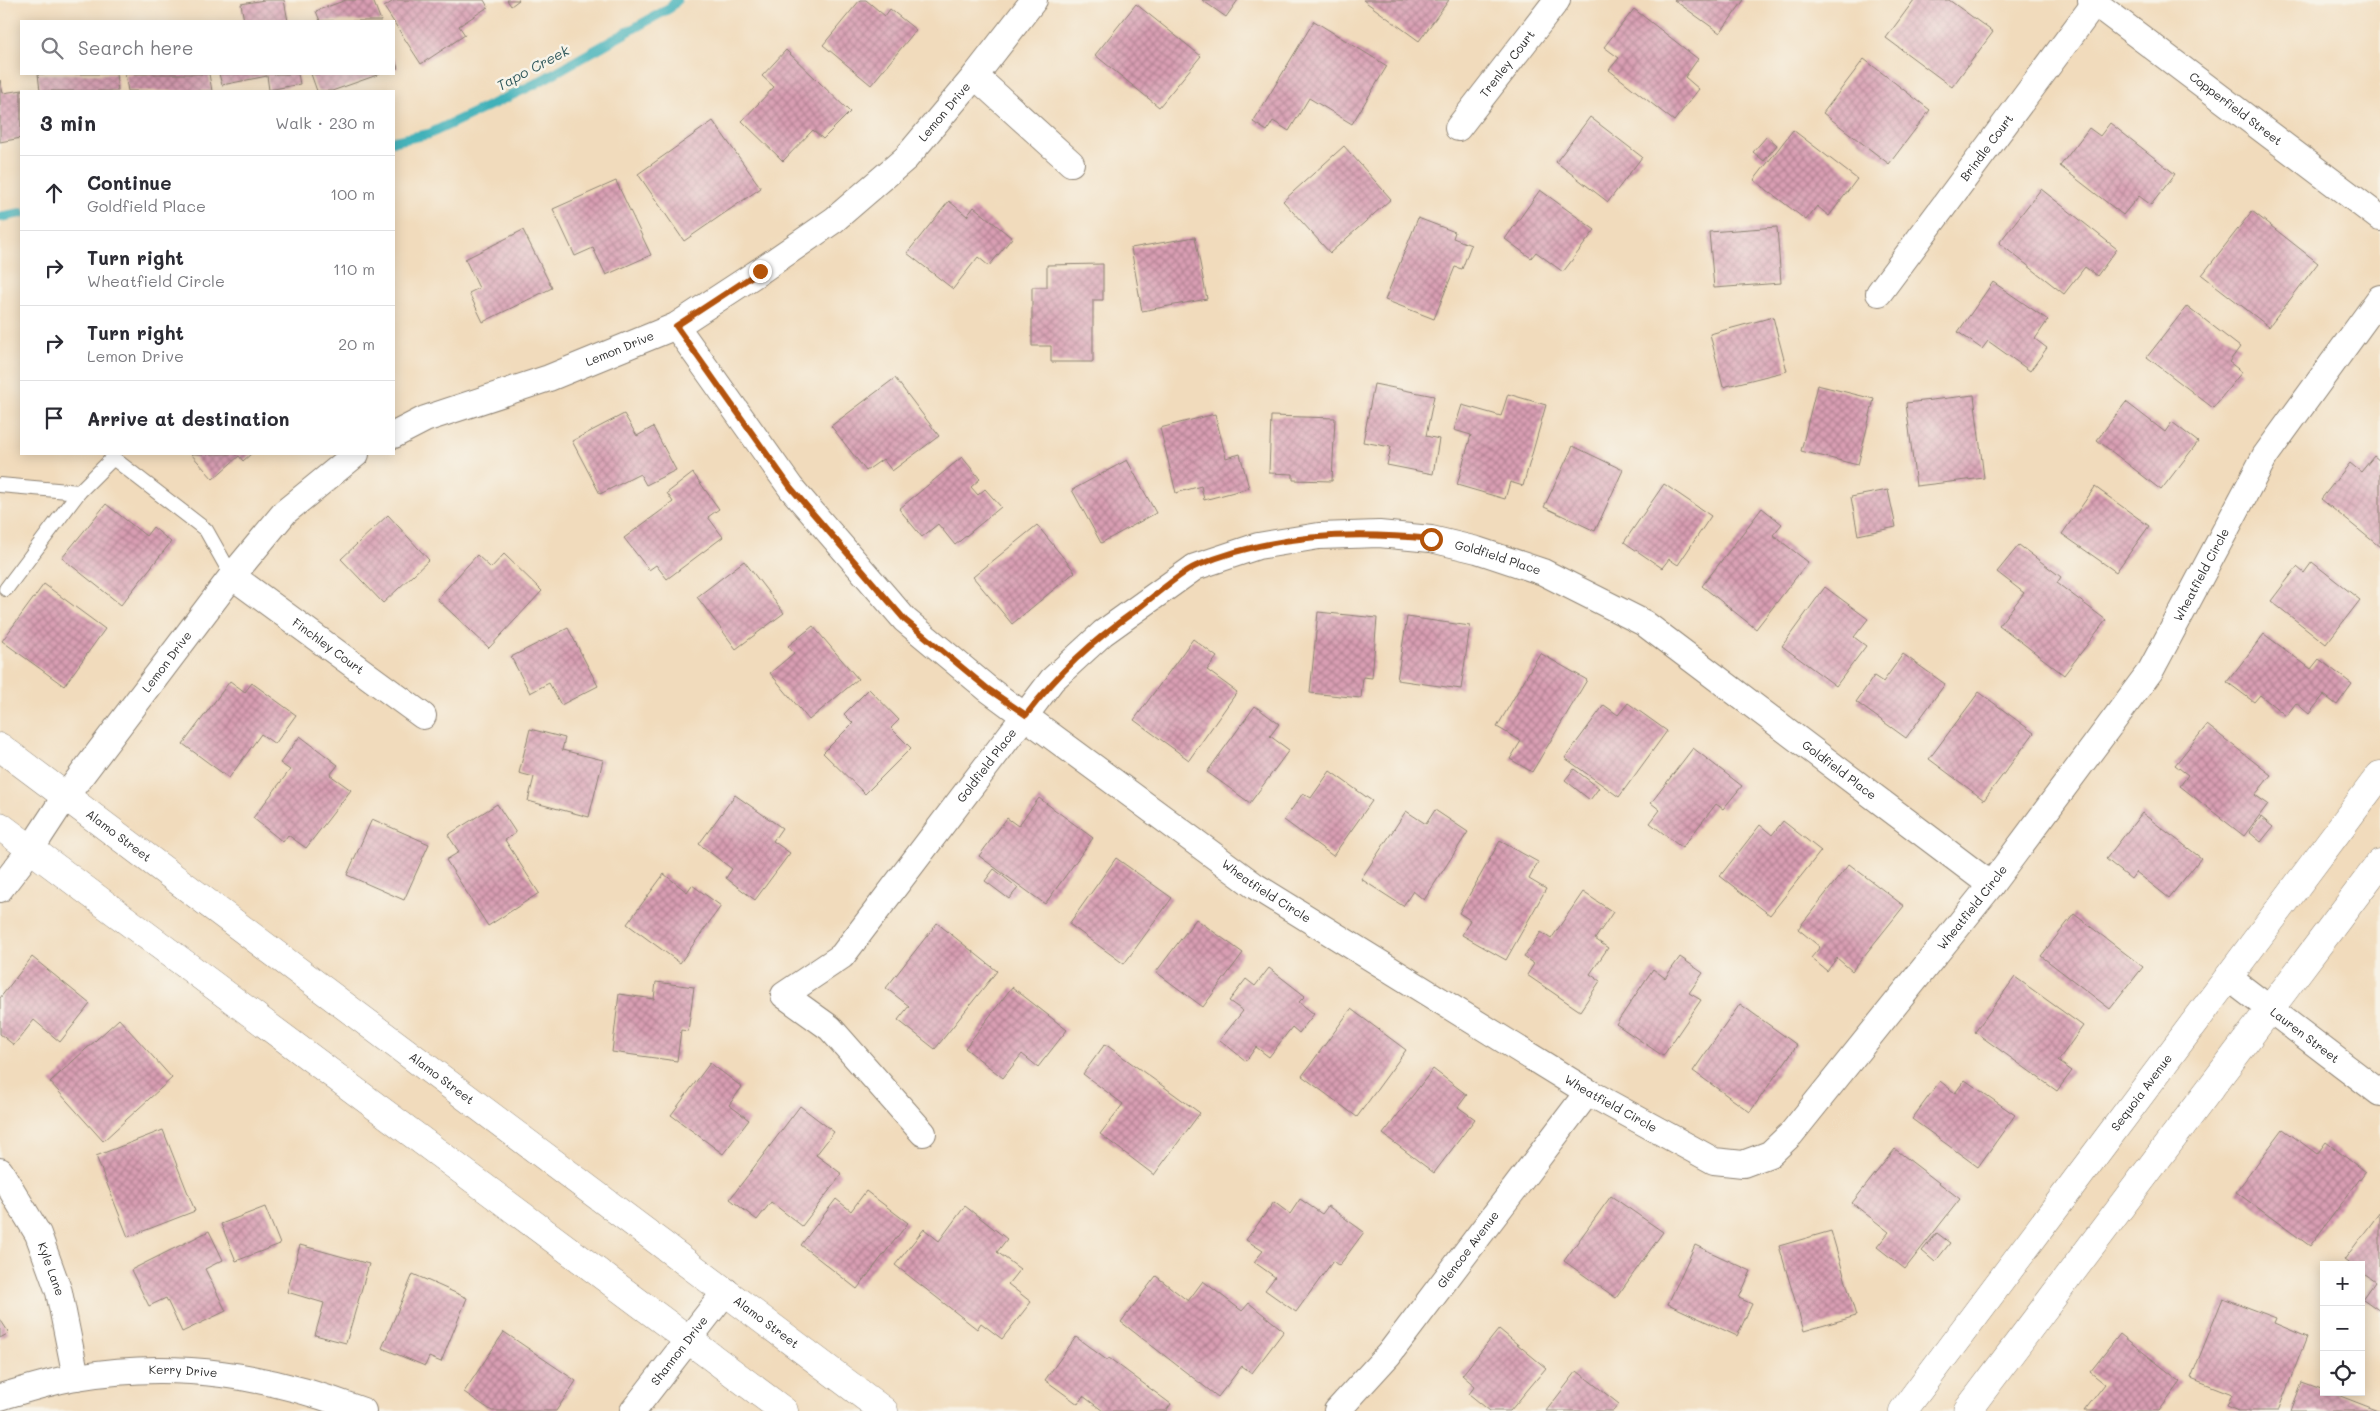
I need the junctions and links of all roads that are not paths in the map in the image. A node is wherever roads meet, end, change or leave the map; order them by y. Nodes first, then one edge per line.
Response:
1 (1034, 0) edge
2 (1557, 0) edge
3 (2093, 2) edge
4 (975, 76) junction
5 (1458, 128) dead end
6 (1071, 163) dead end
7 (2380, 218) edge
8 (1879, 293) dead end
9 (2380, 298) edge
10 (676, 326) junction
11 (395, 434) edge
12 (355, 455) edge
13 (115, 456) edge
14 (0, 485) edge
15 (79, 492) junction
16 (232, 576) junction
17 (6, 589) dead end
18 (1026, 715) junction
19 (424, 716) dead end
20 (0, 747) edge
21 (2380, 774) edge
22 (65, 796) junction
23 (0, 826) edge
24 (31, 849) junction
25 (2380, 863) edge
26 (1991, 885) junction
27 (0, 889) edge
28 (2229, 978) junction
29 (2269, 1008) junction
30 (1588, 1092) junction
31 (2380, 1093) edge
32 (923, 1133) dead end
33 (0, 1171) edge
34 (726, 1292) junction
35 (688, 1339) junction
36 (76, 1377) junction
37 (0, 1397) edge
38 (1345, 1408) edge
39 (363, 1411) edge
40 (633, 1411) edge
41 (784, 1411) edge
42 (884, 1411) edge
43 (1903, 1411) edge
44 (1967, 1411) edge

1 - 4 street, Lemon Drive
2 - 5 street, Trenley Court
3 - 7 street, Copperfield Street
3 - 8 street, Brindle Court
4 - 6 street, Lemon Drive
4 - 10 street, Lemon Drive
9 - 26 street, Wheatfield Circle
10 - 11 street, Lemon Drive
10 - 18 street, Wheatfield Circle
12 - 16 street, Lemon Drive
13 - 15 lane
13 - 16 lane
14 - 15 lane
15 - 17 lane
16 - 19 street, Finchley Court
16 - 22 street, Lemon Drive
18 - 26 street, Goldfield Place
18 - 30 street, Wheatfield Circle
18 - 32 street, Goldfield Place
20 - 22 main road, Alamo Street
21 - 28 main road, Sequoia Avenue
22 - 24 street, Lemon Drive
22 - 34 main road, Alamo Street
23 - 24 main road
24 - 27 street, Lemon Drive
24 - 35 main road
25 - 29 main road
26 - 30 street, Wheatfield Circle
28 - 29 street, Lauren Street
28 - 43 main road, Sequoia Avenue
29 - 31 street, Lauren Street
29 - 44 main road
30 - 38 street, Glencoe Avenue
33 - 36 street, Kyle Lane
34 - 35 street, Shannon Drive
34 - 42 main road, Alamo Street
35 - 40 street, Shannon Drive
35 - 41 main road
36 - 37 street, Kerry Drive
36 - 39 street, Kerry Drive

